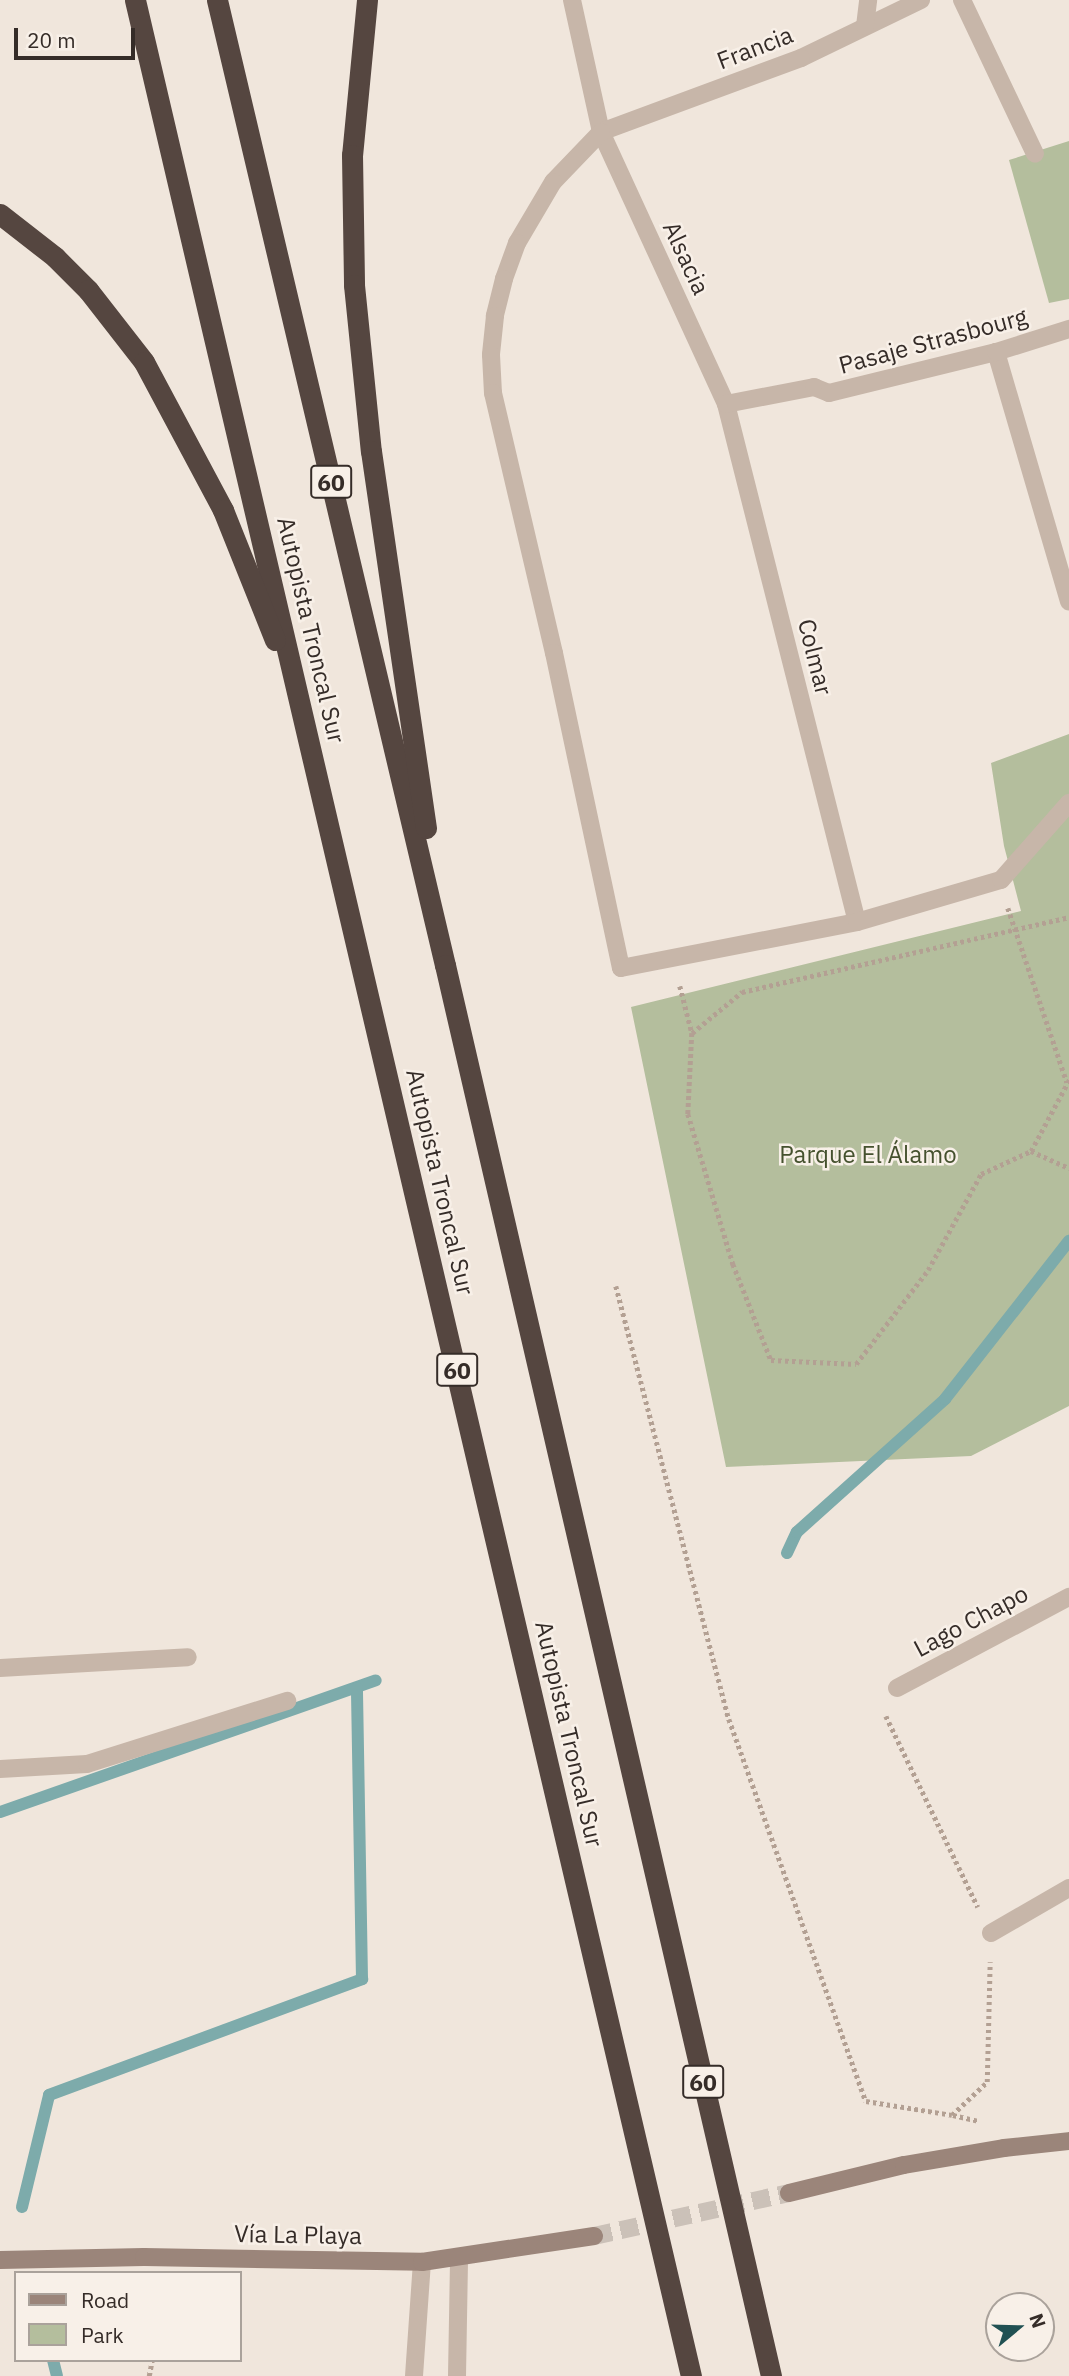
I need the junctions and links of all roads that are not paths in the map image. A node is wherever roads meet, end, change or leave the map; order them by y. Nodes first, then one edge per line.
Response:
1 (135, 0) edge
2 (218, 0) edge
3 (367, 0) edge
4 (572, 0) edge
5 (868, 0) edge
6 (921, 0) edge
7 (962, 0) edge
8 (865, 26) junction
9 (601, 132) junction
10 (1035, 154) dead end
11 (0, 214) edge
12 (1069, 329) edge
13 (996, 352) junction
14 (726, 404) junction
15 (1069, 602) edge
16 (302, 708) junction
17 (1069, 803) edge
18 (857, 922) junction
19 (445, 965) junction
20 (1069, 1597) edge
21 (188, 1657) dead end
22 (0, 1668) edge
23 (897, 1688) road end
24 (287, 1701) dead end
25 (0, 1769) edge
26 (1069, 1888) edge
27 (991, 1933) road end
28 (1069, 2141) edge
29 (789, 2193) tunnel mouth
30 (594, 2236) tunnel mouth
31 (459, 2258) junction
32 (0, 2260) edge
33 (422, 2262) junction
34 (414, 2376) edge
35 (457, 2376) edge
36 (691, 2376) edge
37 (771, 2376) edge

1 - 16 highway, Autopista Troncal Sur / 60
2 - 19 highway, 60
3 - 19 highway
4 - 9 street, Alsacia
5 - 8 street
6 - 8 street, Francia
7 - 10 street
8 - 9 street, Francia
9 - 14 street, Alsacia
9 - 18 street
11 - 16 highway
12 - 13 street, Pasaje Strasbourg
13 - 14 street, Pasaje Strasbourg
13 - 15 street
14 - 18 street, Colmar
16 - 36 highway, Autopista Troncal Sur / 60
17 - 18 street
19 - 37 highway, 60
20 - 23 street, Lago Chapo
21 - 22 street
24 - 25 street
26 - 27 street
28 - 29 main road
30 - 31 main road, Vía La Playa
31 - 33 main road, Vía La Playa
31 - 35 street
32 - 33 main road, Vía La Playa
33 - 34 street

